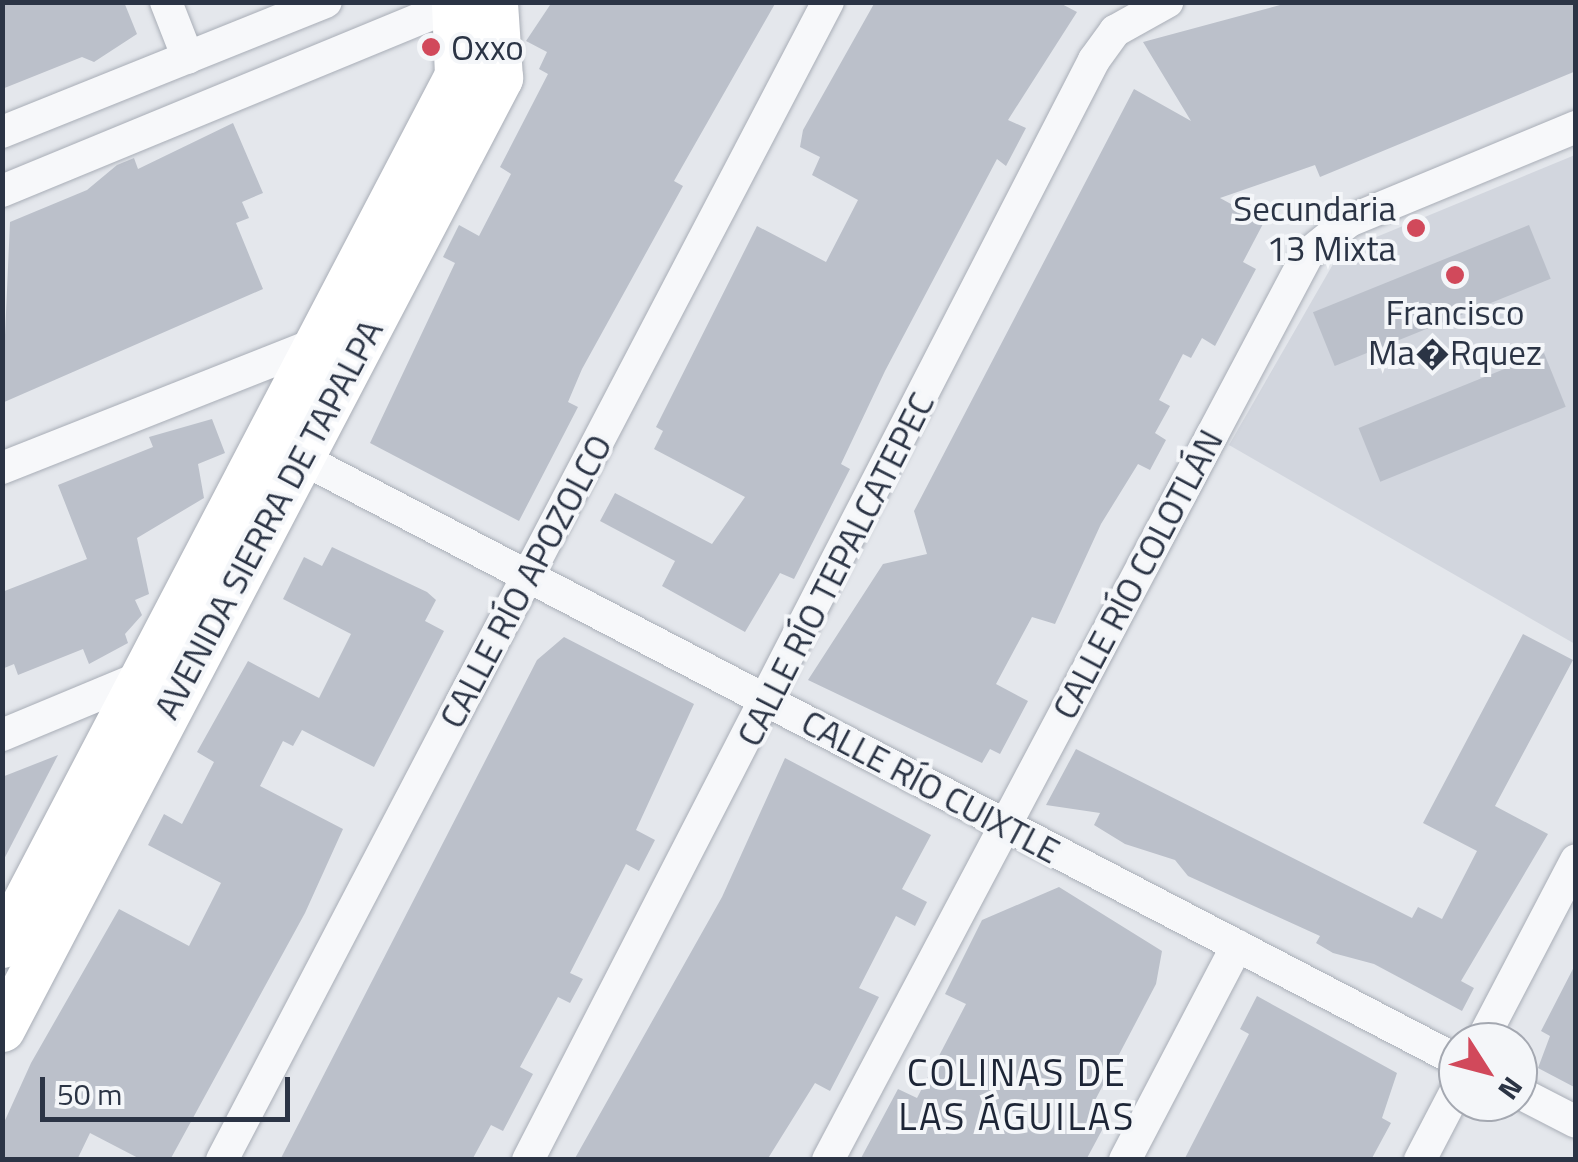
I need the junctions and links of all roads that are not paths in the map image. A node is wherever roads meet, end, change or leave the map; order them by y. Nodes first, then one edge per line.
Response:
1 (166, 2) edge
2 (326, 2) edge
3 (828, 2) edge
4 (1167, 2) edge
5 (466, 3) edge
6 (188, 58) junction
7 (1576, 126) edge
8 (2, 132) edge
9 (2, 190) edge
10 (373, 319) junction
11 (318, 343) junction
12 (297, 456) junction
13 (2, 468) edge
14 (527, 576) junction
15 (140, 678) junction
16 (768, 701) junction
17 (2, 735) edge
18 (1004, 824) junction
19 (1576, 860) edge
20 (2, 945) edge
21 (1237, 946) junction
22 (1491, 1022) edge
23 (2, 1029) edge
24 (1438, 1052) edge
25 (1538, 1102) edge
26 (1440, 1122) edge
27 (1576, 1122) edge
28 (222, 1160) edge
29 (528, 1160) edge
30 (828, 1160) edge
31 (1125, 1160) edge
32 (1420, 1160) edge

1 - 6 street
2 - 6 street
3 - 14 street, CALLE RÍO APOZOLCO
4 - 16 street, CALLE RÍO TEPALCATEPEC
5 - 9 street
5 - 10 street, AVENIDA SIERRA DE TAPALPA
5 - 11 street, AVENIDA SIERRA DE TAPALPA
6 - 8 street
7 - 18 street, CALLE RÍO COLOTLÁN
10 - 11 street
10 - 12 street, AVENIDA SIERRA DE TAPALPA
11 - 13 street
11 - 15 street, AVENIDA SIERRA DE TAPALPA
12 - 14 street, CALLE RÍO CUIXTLE
12 - 23 street, AVENIDA SIERRA DE TAPALPA
14 - 16 street, CALLE RÍO CUIXTLE
14 - 28 street, CALLE RÍO APOZOLCO
15 - 17 street
15 - 20 street, AVENIDA SIERRA DE TAPALPA
16 - 18 street, CALLE RÍO CUIXTLE
16 - 29 street, CALLE RÍO TEPALCATEPEC
18 - 21 street, CALLE RÍO CUIXTLE
18 - 30 street, CALLE RÍO COLOTLÁN
19 - 22 street
21 - 24 street, CALLE RÍO CUIXTLE
21 - 31 street
25 - 27 street
26 - 32 street

